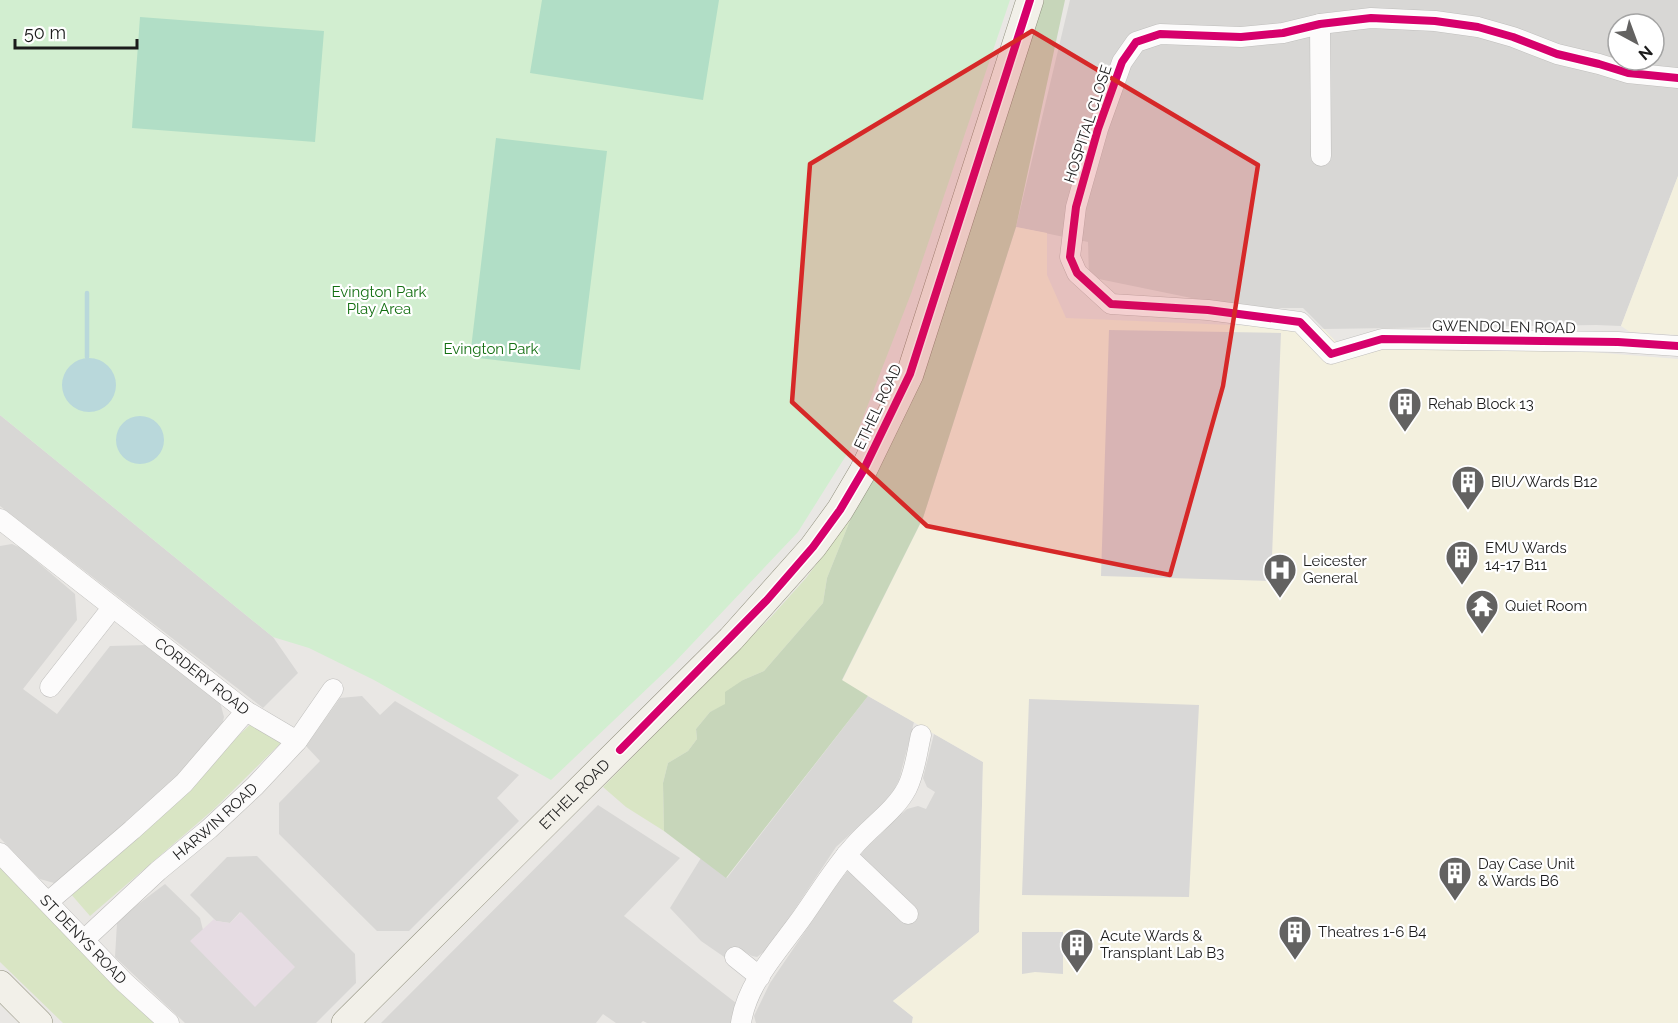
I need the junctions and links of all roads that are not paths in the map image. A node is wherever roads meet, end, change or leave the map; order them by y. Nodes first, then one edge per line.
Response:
1 (1030, 0) edge
2 (1320, 24) junction
3 (1678, 78) edge
4 (1321, 156) dead end
5 (1678, 346) edge
6 (1331, 354) joint
7 (4, 527) edge
8 (112, 608) junction
9 (50, 687) dead end
10 (333, 689) dead end
11 (246, 711) junction
12 (921, 735) dead end
13 (297, 741) junction
14 (0, 853) edge
15 (846, 855) junction
16 (48, 903) junction
17 (908, 914) dead end
18 (84, 940) junction
19 (735, 957) dead end
20 (760, 977) junction
21 (0, 984) edge
22 (39, 1023) edge
23 (169, 1023) edge
24 (345, 1023) edge
25 (741, 1023) edge

1 - 24 street, ETHEL ROAD
2 - 3 street, HOSPITAL CLOSE
2 - 4 street
2 - 6 street, HOSPITAL CLOSE
5 - 6 street, GWENDOLEN ROAD
7 - 8 street, CORDERY ROAD
8 - 9 street
8 - 11 street, CORDERY ROAD
10 - 13 street, HARWIN ROAD
11 - 13 street, CORDERY ROAD
11 - 16 street
12 - 15 street
13 - 18 street, HARWIN ROAD
14 - 16 street, ST DENYS ROAD
15 - 17 street
15 - 20 street
16 - 18 street, ST DENYS ROAD
18 - 23 street, ST DENYS ROAD
19 - 20 street
20 - 25 street
21 - 22 street

